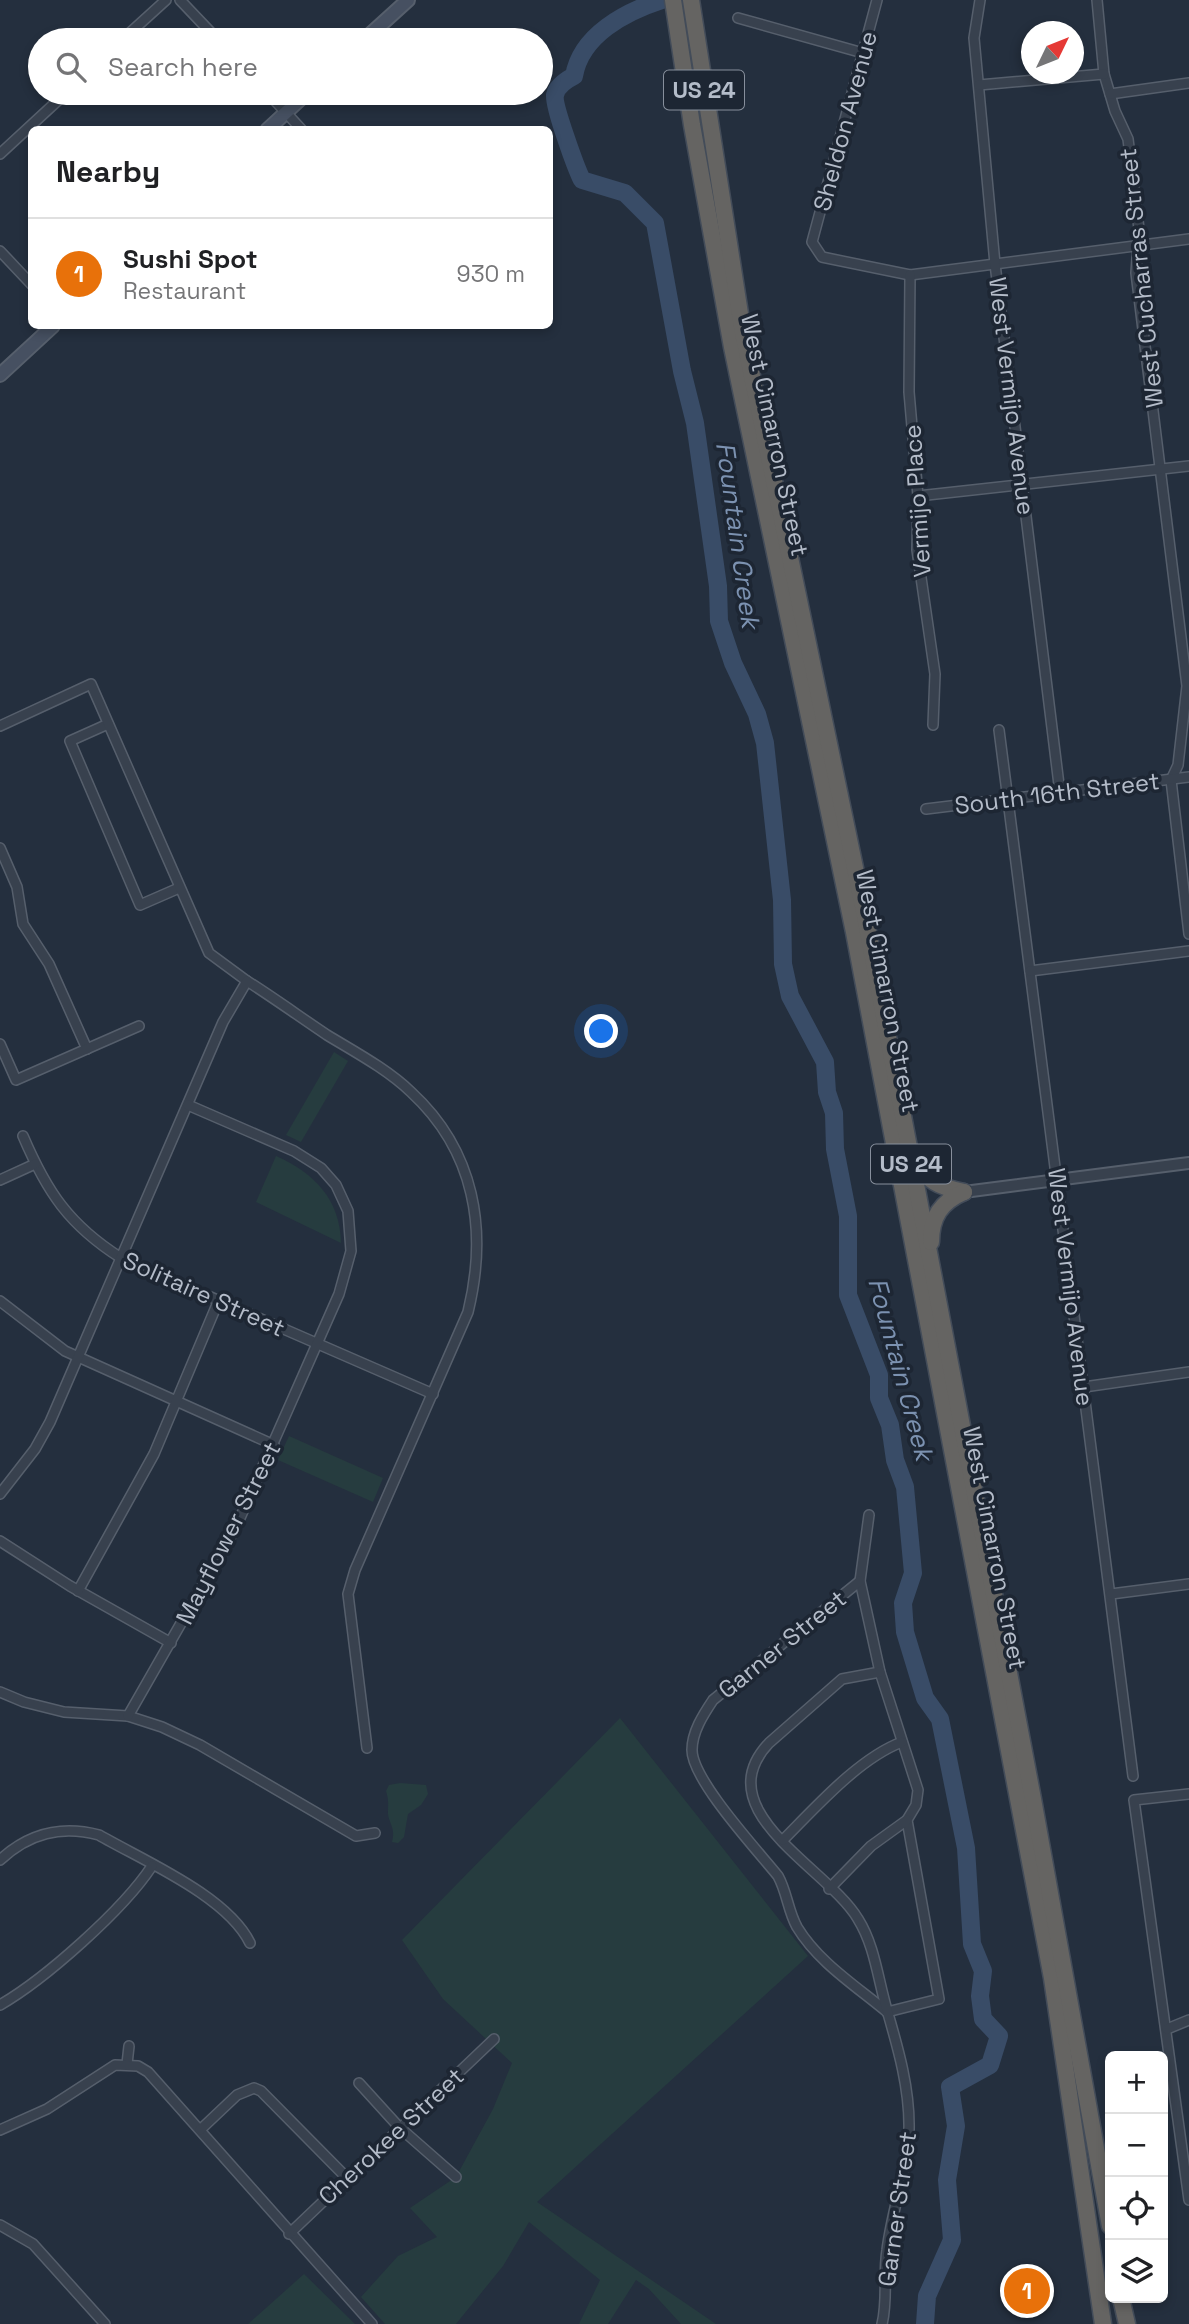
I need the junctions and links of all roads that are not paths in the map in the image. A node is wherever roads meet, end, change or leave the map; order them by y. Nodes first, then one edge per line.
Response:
1 (166, 0) edge
2 (180, 0) edge
3 (408, 0) edge
4 (673, 0) edge
5 (877, 0) edge
6 (980, 0) edge
7 (1097, 0) edge
8 (692, 8) edge
9 (738, 18) dead end
10 (135, 28) edge
11 (207, 28) edge
12 (377, 28) edge
13 (863, 52) junction
14 (1104, 74) junction
15 (1189, 83) edge
16 (979, 86) junction
17 (1110, 94) junction
18 (53, 105) edge
19 (279, 105) edge
20 (294, 105) edge
21 (286, 112) junction
22 (30, 126) edge
23 (271, 126) edge
24 (298, 126) edge
25 (28, 128) edge
26 (0, 154) edge
27 (1189, 239) edge
28 (1139, 246) junction
29 (0, 251) edge
30 (995, 264) junction
31 (910, 275) junction
32 (28, 281) edge
33 (50, 329) edge
34 (0, 375) edge
35 (1189, 466) edge
36 (1161, 469) junction
37 (1023, 486) junction
38 (918, 496) junction
39 (108, 724) junction
40 (933, 725) dead end
41 (0, 726) edge
42 (999, 730) dead end
43 (1189, 777) edge
44 (1171, 780) junction
45 (1060, 793) junction
46 (1007, 798) junction
47 (926, 809) dead end
48 (0, 848) edge
49 (179, 888) junction
50 (1189, 934) edge
51 (1189, 951) edge
52 (1030, 971) junction
53 (247, 981) junction
54 (139, 1026) dead end
55 (0, 1044) edge
56 (87, 1049) junction
57 (899, 1098) junction
58 (188, 1105) junction
59 (23, 1136) dead end
60 (1189, 1163) edge
61 (35, 1164) junction
62 (0, 1180) edge
63 (1058, 1181) junction
64 (964, 1192) junction
65 (121, 1258) junction
66 (936, 1293) junction
67 (0, 1301) edge
68 (218, 1302) junction
69 (317, 1344) junction
70 (77, 1358) junction
71 (1189, 1372) edge
72 (1084, 1387) junction
73 (433, 1394) junction
74 (177, 1402) junction
75 (274, 1445) junction
76 (0, 1494) edge
77 (869, 1515) dead end
78 (0, 1541) edge
79 (860, 1581) junction
80 (1189, 1584) edge
81 (78, 1591) junction
82 (1111, 1594) junction
83 (171, 1643) junction
84 (880, 1672) junction
85 (0, 1692) edge
86 (128, 1716) junction
87 (902, 1742) junction
88 (367, 1748) dead end
89 (1133, 1776) dead end
90 (1189, 1794) edge
91 (907, 1820) junction
92 (375, 1833) dead end
93 (783, 1840) junction
94 (0, 1860) edge
95 (152, 1866) junction
96 (829, 1889) junction
97 (250, 1943) dead end
98 (0, 2005) edge
99 (887, 2012) junction
100 (1189, 2020) edge
101 (1167, 2029) junction
102 (494, 2039) dead end
103 (129, 2046) dead end
104 (127, 2064) junction
105 (359, 2083) dead end
106 (399, 2127) junction
107 (0, 2130) edge
108 (200, 2130) junction
109 (456, 2177) dead end
110 (346, 2178) junction
111 (1105, 2199) edge
112 (1189, 2200) edge
113 (0, 2225) edge
114 (289, 2234) junction
115 (1100, 2286) junction
116 (1123, 2303) edge
117 (105, 2324) edge
118 (372, 2324) edge
119 (882, 2324) edge
120 (1103, 2324) edge
121 (1114, 2324) edge
122 (1130, 2324) edge

1 - 10 street
2 - 11 street
3 - 12 main road
4 - 115 highway, West Cimarron Street / US 24
5 - 13 street, Sheldon Avenue
6 - 16 street, West Vermijo Avenue
7 - 14 street, West Cucharras Street
8 - 57 highway, West Cimarron Street / US 24
9 - 13 street
13 - 31 street, Sheldon Avenue
14 - 16 street
14 - 17 street, West Cucharras Street
15 - 17 street
16 - 30 street, West Vermijo Avenue
17 - 28 street, West Cucharras Street
18 - 22 street
19 - 21 street
20 - 21 main road
21 - 23 main road
21 - 24 street
25 - 26 street
27 - 28 street
28 - 30 street
28 - 36 street, West Cucharras Street
29 - 32 street
30 - 31 street
30 - 37 street, West Vermijo Avenue
31 - 38 street, Vermijo Place
33 - 34 main road
35 - 36 street
36 - 37 street
36 - 44 street, West Cucharras Street
37 - 38 street
37 - 45 street, West Vermijo Avenue
38 - 40 street, Vermijo Place
39 - 41 street
39 - 49 street
39 - 49 street
42 - 46 street, West Vermijo Avenue
43 - 44 street, South 16th Street
44 - 45 street, South 16th Street
44 - 50 street, West Cucharras Street
45 - 46 street, South 16th Street
46 - 47 street, South 16th Street
46 - 52 street, West Vermijo Avenue
48 - 56 street
49 - 53 street
51 - 52 street
52 - 63 street, West Vermijo Avenue
53 - 58 street
53 - 73 street
54 - 56 street
55 - 56 street
57 - 64 highway
57 - 66 highway, West Cimarron Street / US 24
58 - 65 street
58 - 69 street, Mayflower Street
59 - 61 street, Solitaire Street
60 - 63 street
61 - 62 street
61 - 65 street, Solitaire Street
63 - 64 street
63 - 72 street, West Vermijo Avenue
64 - 66 highway
65 - 68 street, Solitaire Street
65 - 70 street
66 - 111 highway, West Cimarron Street / US 24
67 - 70 street
68 - 69 street, Solitaire Street
68 - 74 street
69 - 73 street, Solitaire Street
69 - 75 street, Mayflower Street
70 - 74 street
70 - 76 street
71 - 72 street
72 - 82 street, West Vermijo Avenue
73 - 88 street
74 - 75 street
74 - 81 street
75 - 83 street, Mayflower Street
77 - 79 street, Garner Street
78 - 81 street
79 - 84 street, Garner Street
79 - 99 street, Garner Street
80 - 82 street
81 - 83 street
82 - 89 street, West Vermijo Avenue
83 - 86 street, Mayflower Street
84 - 87 street, Garner Street
84 - 93 street
85 - 86 street
86 - 92 street
87 - 91 street, Garner Street
87 - 93 street
90 - 101 street
91 - 96 street
91 - 99 street, Garner Street
93 - 96 street
94 - 95 street
95 - 97 street
95 - 98 street
96 - 99 street
99 - 119 street, Garner Street
100 - 101 street
101 - 112 street
102 - 106 street, Cherokee Street
103 - 104 street
104 - 107 street
104 - 108 street
105 - 106 street
106 - 109 street
106 - 110 street, Cherokee Street
108 - 110 street
108 - 114 street
110 - 114 street, Cherokee Street
113 - 117 street
114 - 118 street
115 - 120 highway, West Cimarron Street / US 24
115 - 121 highway
116 - 122 highway

